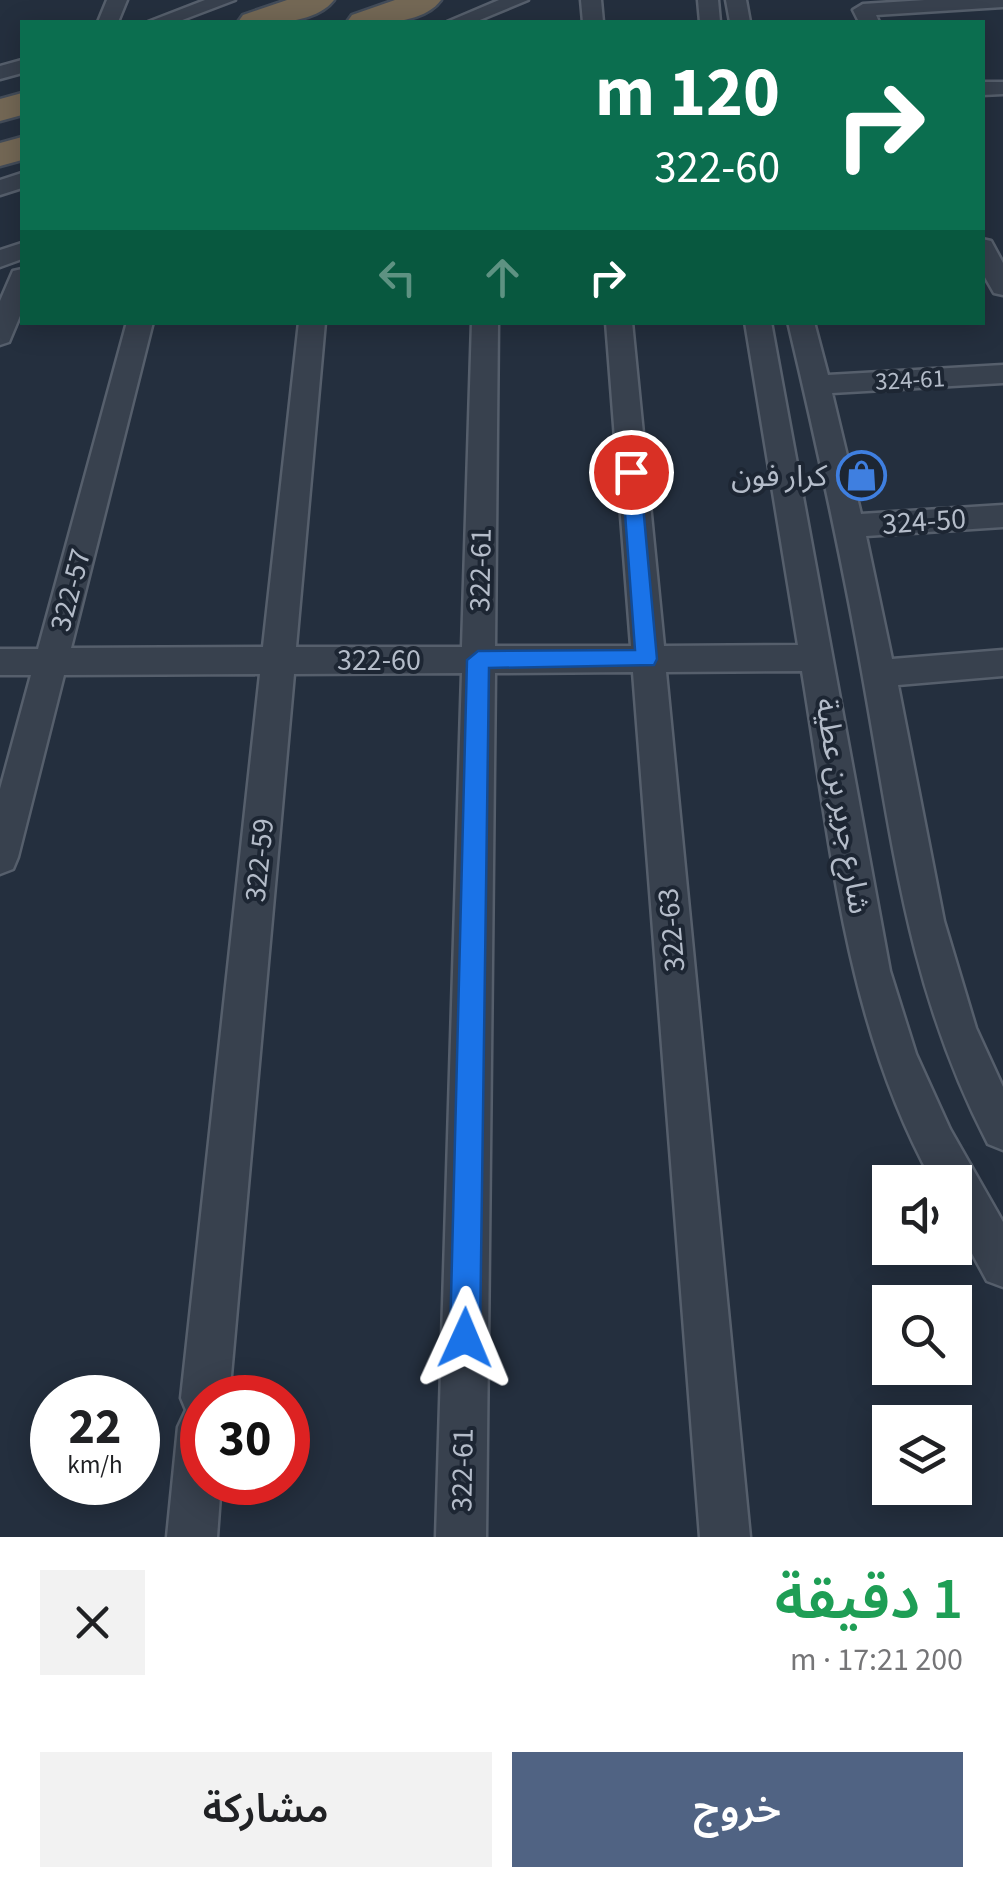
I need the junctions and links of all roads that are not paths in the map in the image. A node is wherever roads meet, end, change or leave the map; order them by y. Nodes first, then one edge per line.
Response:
1 (225, 0) edge
2 (318, 0) edge
3 (424, 0) edge
4 (518, 0) edge
5 (1003, 1) edge
6 (491, 16) edge
7 (164, 20) edge
8 (260, 20) edge
9 (369, 20) edge
10 (868, 20) edge
11 (985, 252) edge
12 (20, 283) edge
13 (1003, 287) edge
14 (139, 325) edge
15 (312, 325) edge
16 (485, 325) edge
17 (618, 325) edge
18 (759, 325) edge
19 (802, 325) edge
20 (0, 336) edge
21 (1003, 374) edge
22 (816, 385) junction
23 (1003, 516) edge
24 (846, 526) junction
25 (819, 658) junction
26 (647, 659) junction
27 (278, 660) junction
28 (478, 660) junction
29 (51, 661) junction
30 (0, 662) edge
31 (1003, 663) edge
32 (879, 673) junction
33 (0, 857) edge
34 (855, 881) junction
35 (918, 882) junction
36 (1003, 1129) edge
37 (1003, 1265) edge
38 (208, 1375) edge
39 (195, 1505) edge
40 (192, 1537) edge
41 (461, 1537) edge
42 (724, 1537) edge

1 - 7 street
2 - 8 highway
3 - 9 highway
4 - 6 street
5 - 10 street
11 - 13 street
12 - 20 street
14 - 29 street, 322-57
15 - 27 street, 322-59
16 - 28 street, 322-61
17 - 26 street, 322-63
18 - 25 street, شارع جرير بن عطية
19 - 22 street, شارع جرير بن عطية
21 - 22 street, 324-61
22 - 24 street, شارع جرير بن عطية
23 - 24 street, 324-50
24 - 32 street, شارع جرير بن عطية
25 - 26 street, 322-60
25 - 34 street, شارع جرير بن عطية
26 - 28 street, 322-60
26 - 42 street, 322-63
27 - 28 street, 322-60
27 - 29 street, 322-60
27 - 38 street, 322-59
28 - 41 street, 322-61
29 - 30 street, 322-60
29 - 33 street, 322-57
31 - 32 street
32 - 35 street, شارع جرير بن عطية
34 - 35 street
34 - 37 street, شارع جرير بن عطية
35 - 36 street, شارع جرير بن عطية
39 - 40 street

